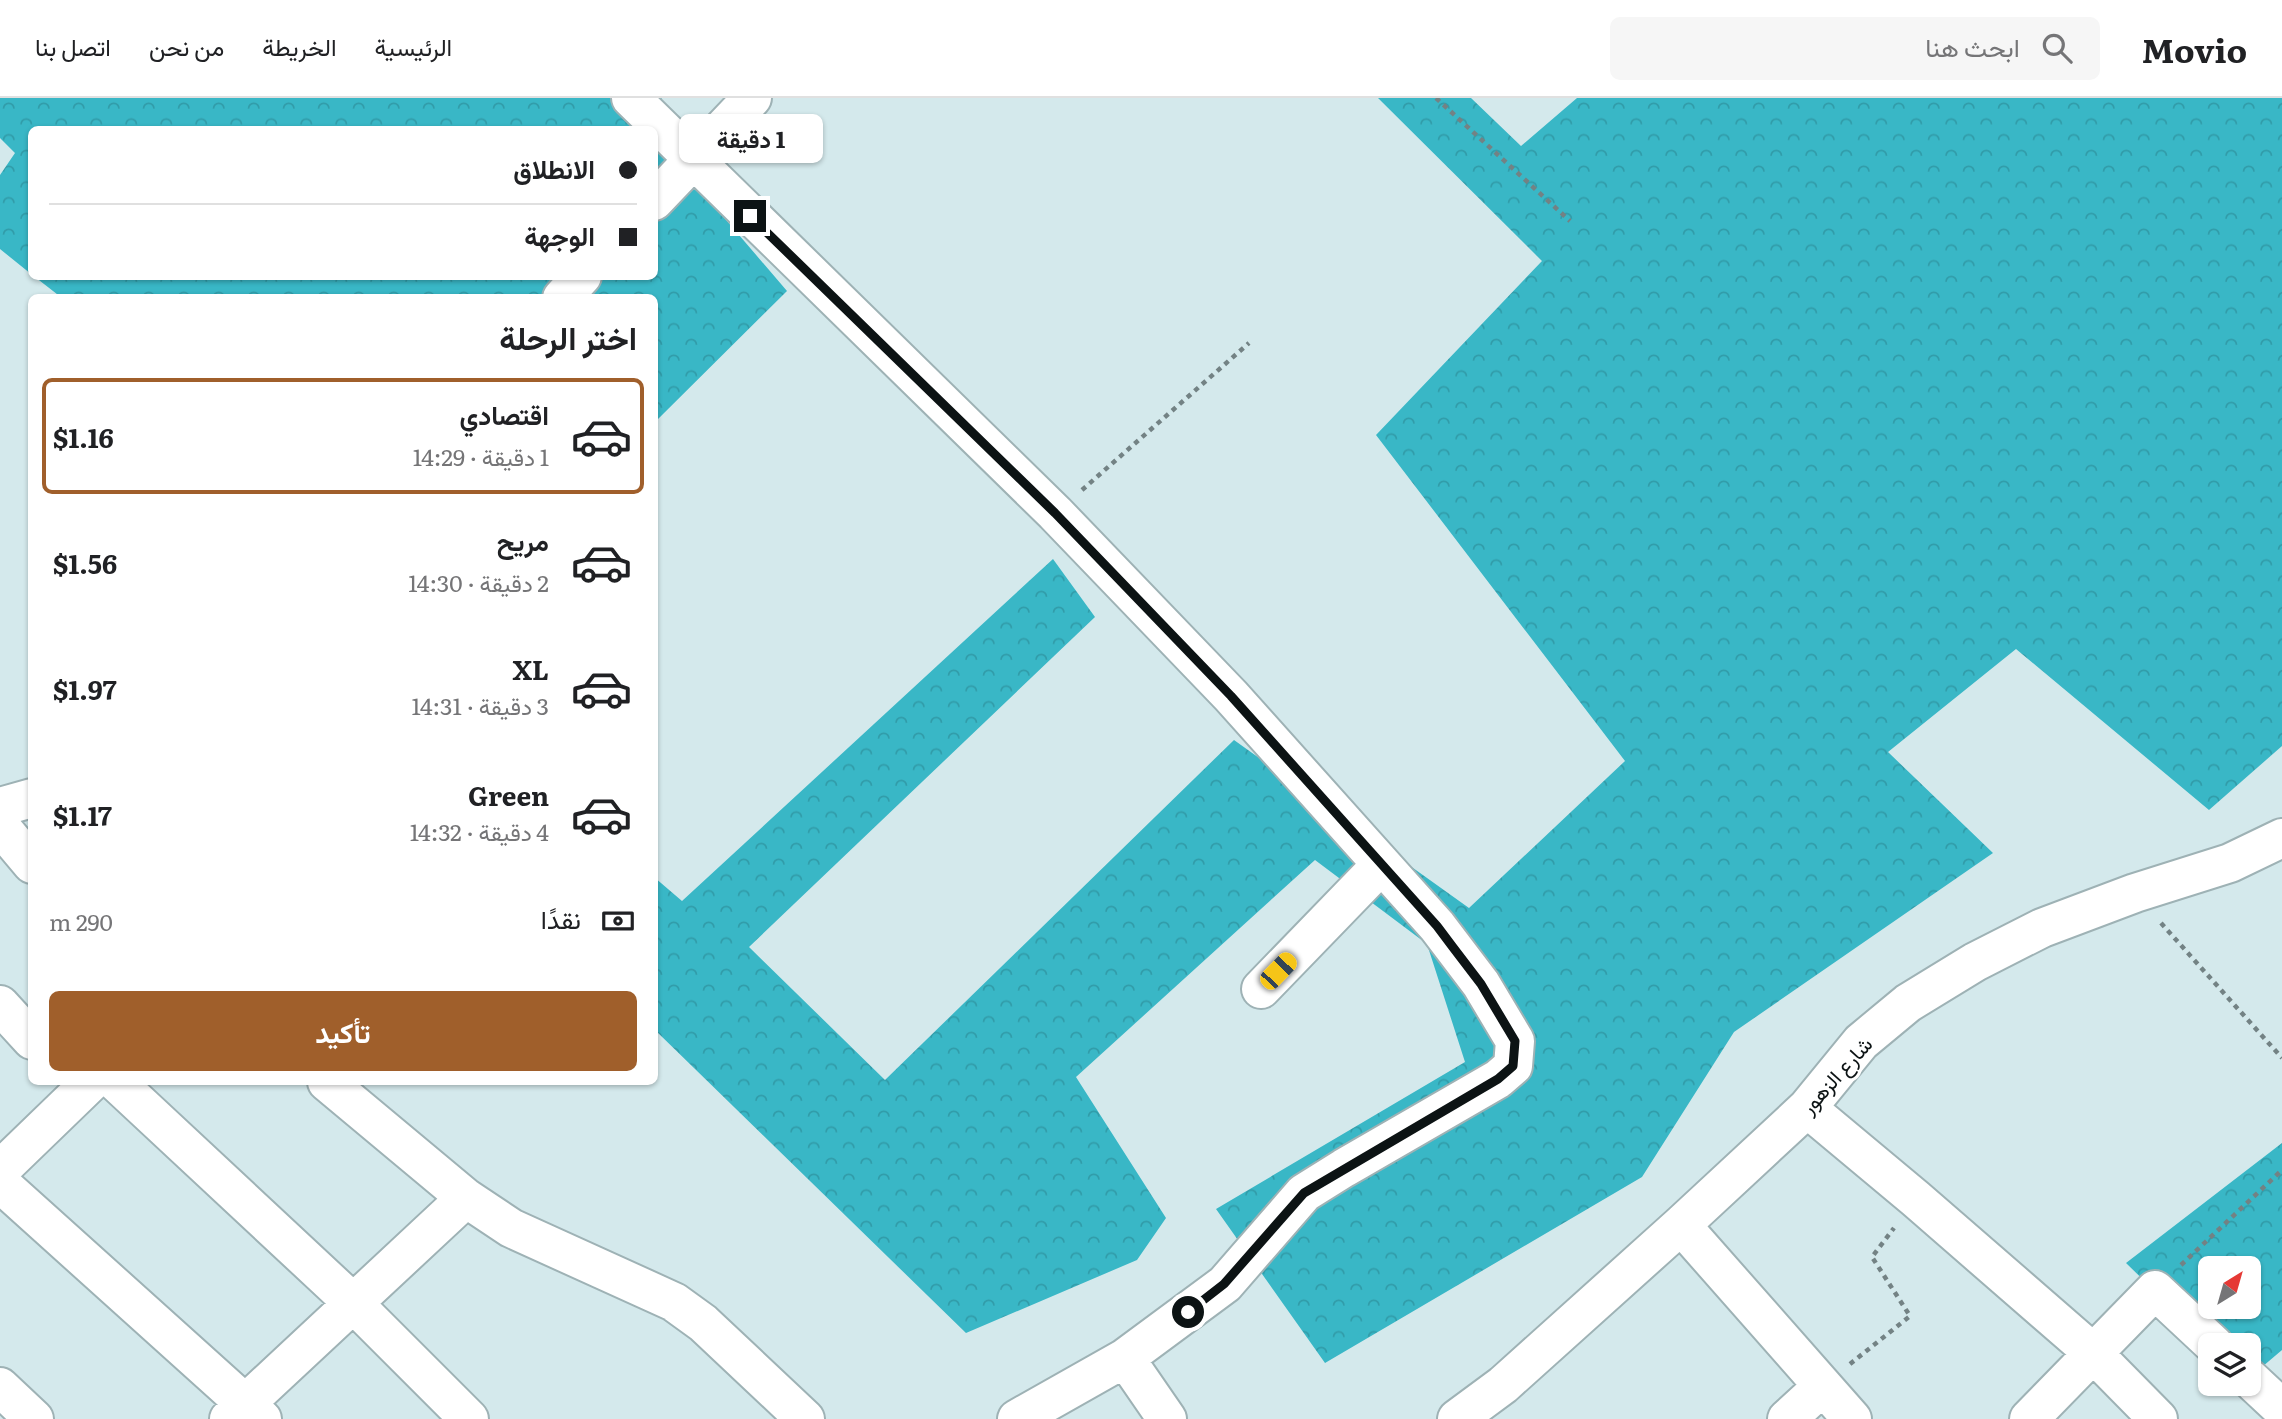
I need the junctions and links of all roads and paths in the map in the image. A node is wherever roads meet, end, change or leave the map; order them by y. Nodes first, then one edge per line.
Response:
1 (631, 98) edge
2 (752, 98) edge
3 (1436, 98) edge
4 (693, 160) junction
5 (658, 197) edge
6 (1570, 221) dead end
7 (578, 280) edge
8 (566, 294) edge
9 (1249, 343) dead end
10 (1055, 513) junction
11 (28, 799) edge
12 (0, 807) edge
13 (0, 826) edge
14 (2282, 838) edge
15 (28, 859) edge
16 (1381, 865) junction
17 (2134, 893) junction
18 (1261, 989) dead end
19 (0, 1005) edge
20 (28, 1036) edge
21 (2282, 1058) edge
22 (80, 1085) edge
23 (119, 1085) edge
24 (331, 1085) edge
25 (1807, 1108) junction
26 (0, 1170) edge
27 (2282, 1170) edge
28 (0, 1183) edge
29 (466, 1198) junction
30 (1916, 1199) junction
31 (1681, 1225) junction
32 (2155, 1290) junction
33 (352, 1303) junction
34 (2201, 1333) edge
35 (2092, 1352) junction
36 (1125, 1358) junction
37 (1823, 1386) junction
38 (0, 1387) edge
39 (2261, 1389) edge
40 (2280, 1407) dead end
41 (245, 1414) edge
42 (34, 1419) edge
43 (469, 1419) edge
44 (805, 1419) edge
45 (1017, 1419) edge
46 (1167, 1419) edge
47 (1457, 1419) edge
48 (1787, 1419) edge
49 (1852, 1419) edge
50 (2029, 1419) edge
51 (2158, 1419) edge

1 - 4 street
2 - 4 street
3 - 6 path
4 - 5 street
4 - 10 street
7 - 8 street
9 - 10 path
10 - 16 street
11 - 12 street
13 - 15 street
14 - 17 street, شارع الزهور
16 - 18 street
16 - 36 street
17 - 21 path
17 - 25 street, شارع الزهور
19 - 20 street
22 - 26 street
23 - 33 street
24 - 29 street
25 - 30 street
25 - 31 street, شارع الزهور
27 - 32 path
28 - 41 street
29 - 33 street
29 - 44 street
30 - 35 street
30 - 37 path
31 - 37 street
31 - 47 street, شارع الزهور
32 - 34 street
32 - 35 street
33 - 41 street
33 - 43 street
35 - 50 street
35 - 51 street
36 - 45 street
36 - 46 street
37 - 48 street
37 - 49 street
38 - 42 street
39 - 40 street

